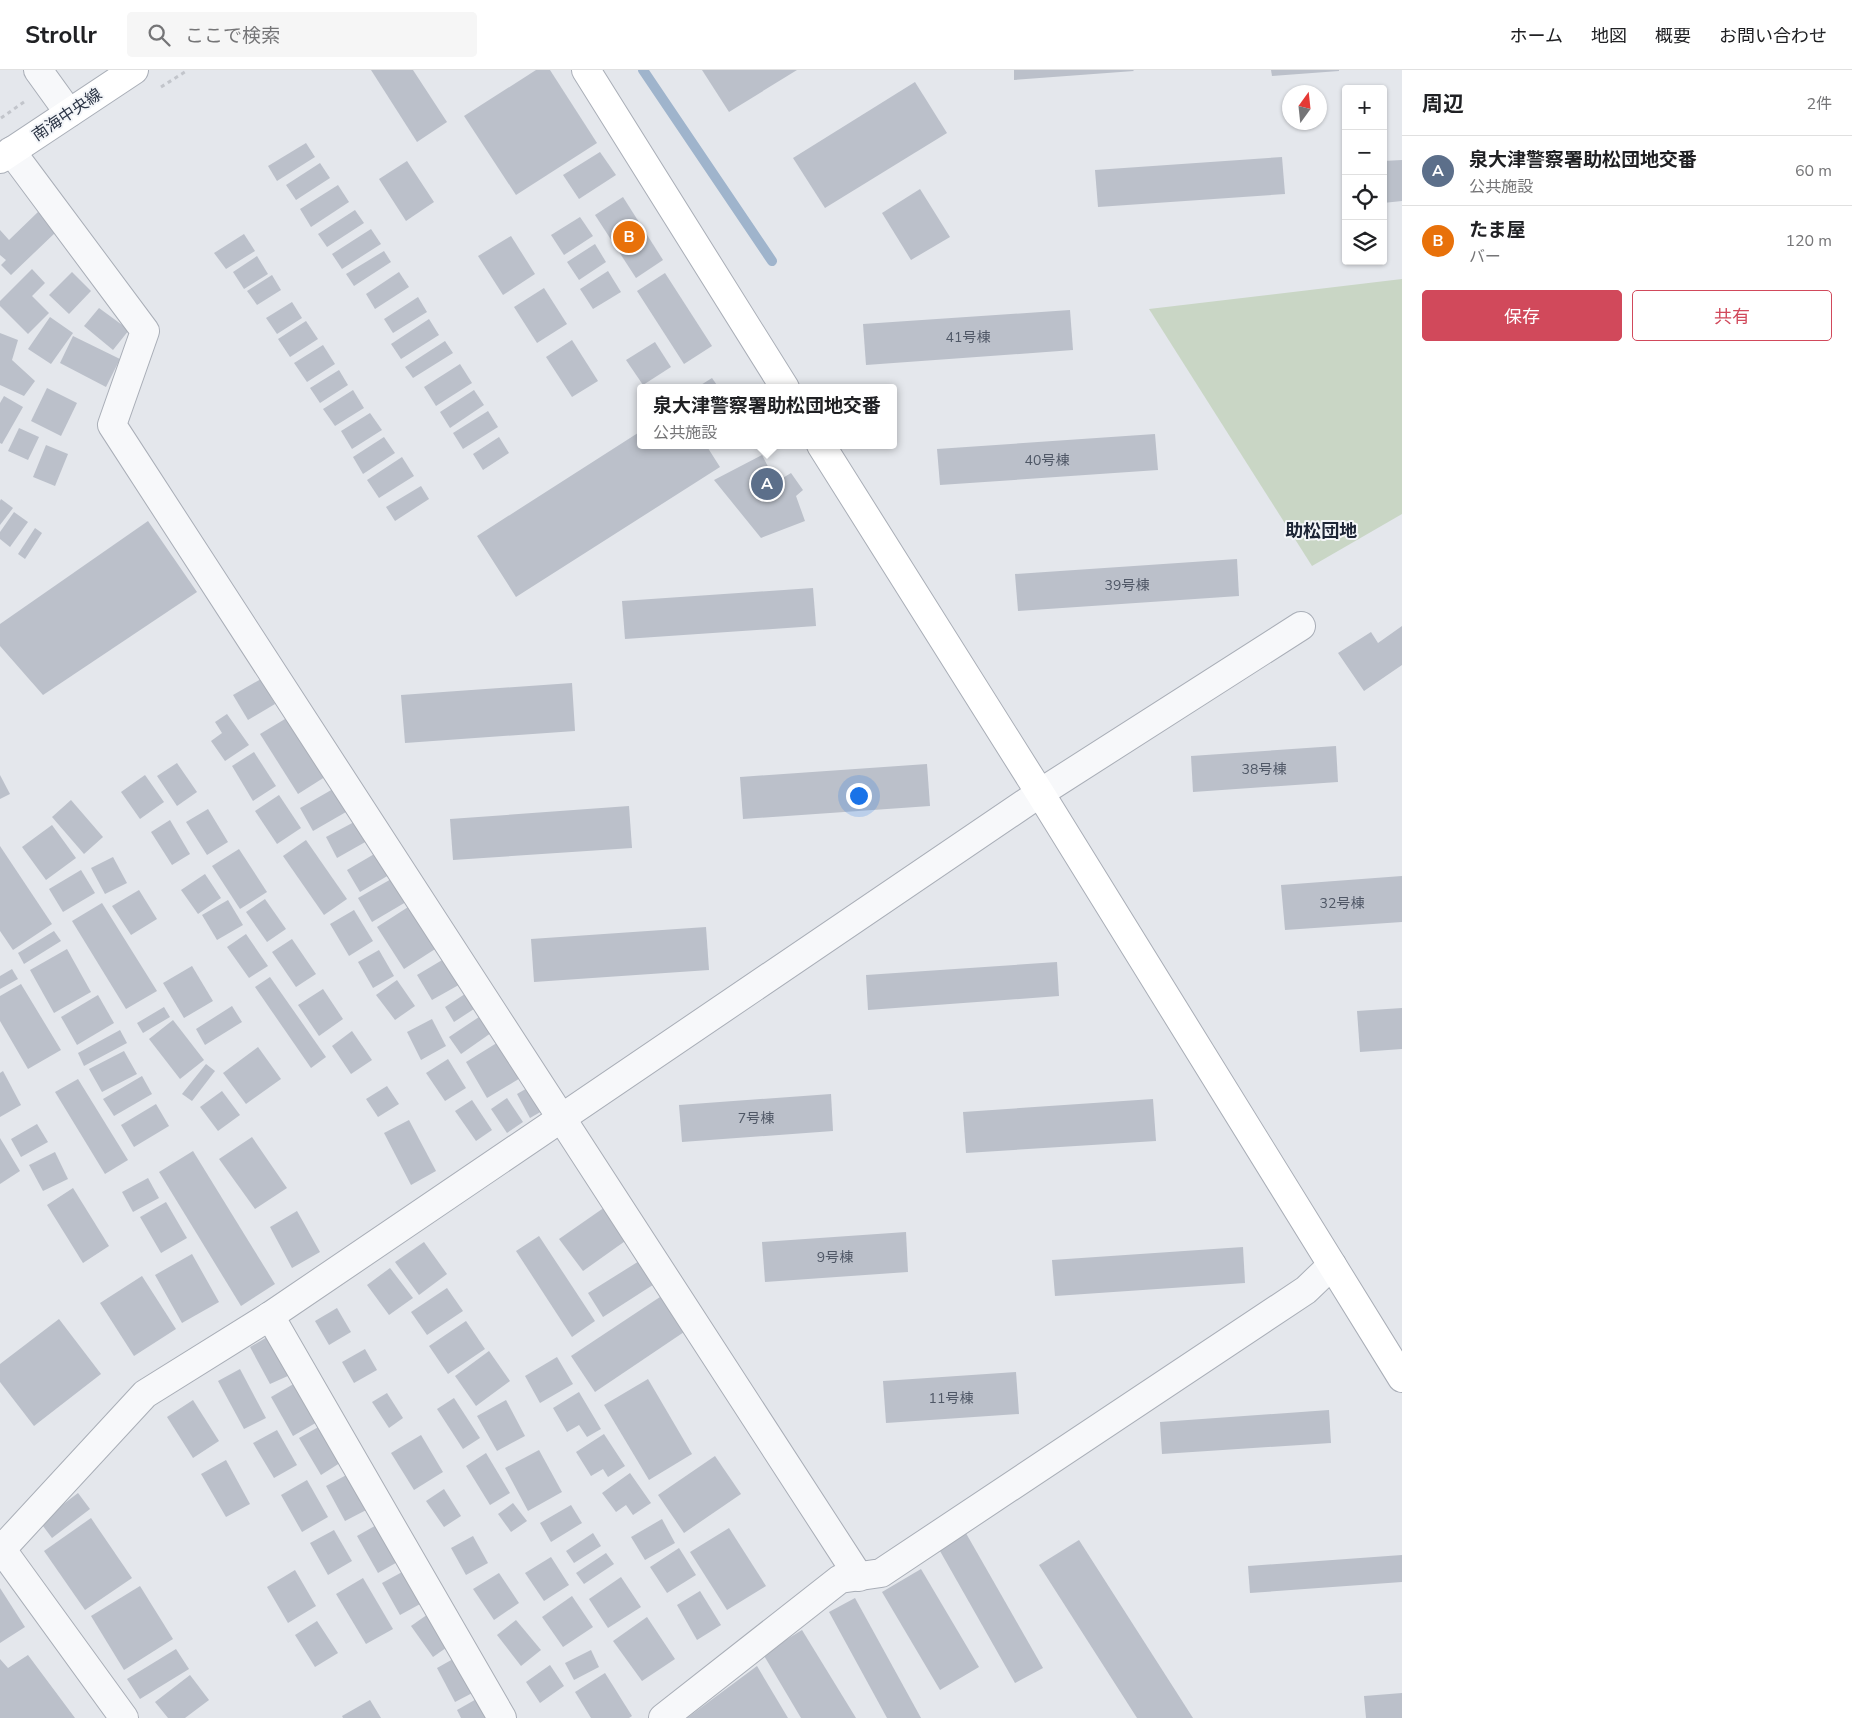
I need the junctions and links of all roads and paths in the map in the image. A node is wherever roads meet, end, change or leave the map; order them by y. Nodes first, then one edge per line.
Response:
1 (38, 70) edge
2 (134, 70) edge
3 (586, 70) edge
4 (69, 113) junction
5 (6, 155) edge
6 (782, 384) edge
7 (824, 449) edge
8 (1301, 626) dead end
9 (1040, 794) junction
10 (563, 1118) junction
11 (1332, 1265) junction
12 (270, 1316) junction
13 (1402, 1378) edge
14 (1, 1549) edge
15 (859, 1577) junction
16 (124, 1718) edge
17 (502, 1718) edge
18 (663, 1718) edge

1 - 4 street
2 - 4 street, 南海中央線
3 - 6 street
4 - 5 street, 南海中央線
5 - 10 street
7 - 9 street
8 - 9 street
9 - 10 street
9 - 11 street
10 - 12 street
10 - 15 street
11 - 13 street
11 - 15 street
12 - 14 street
12 - 17 street
14 - 16 street
15 - 18 street

